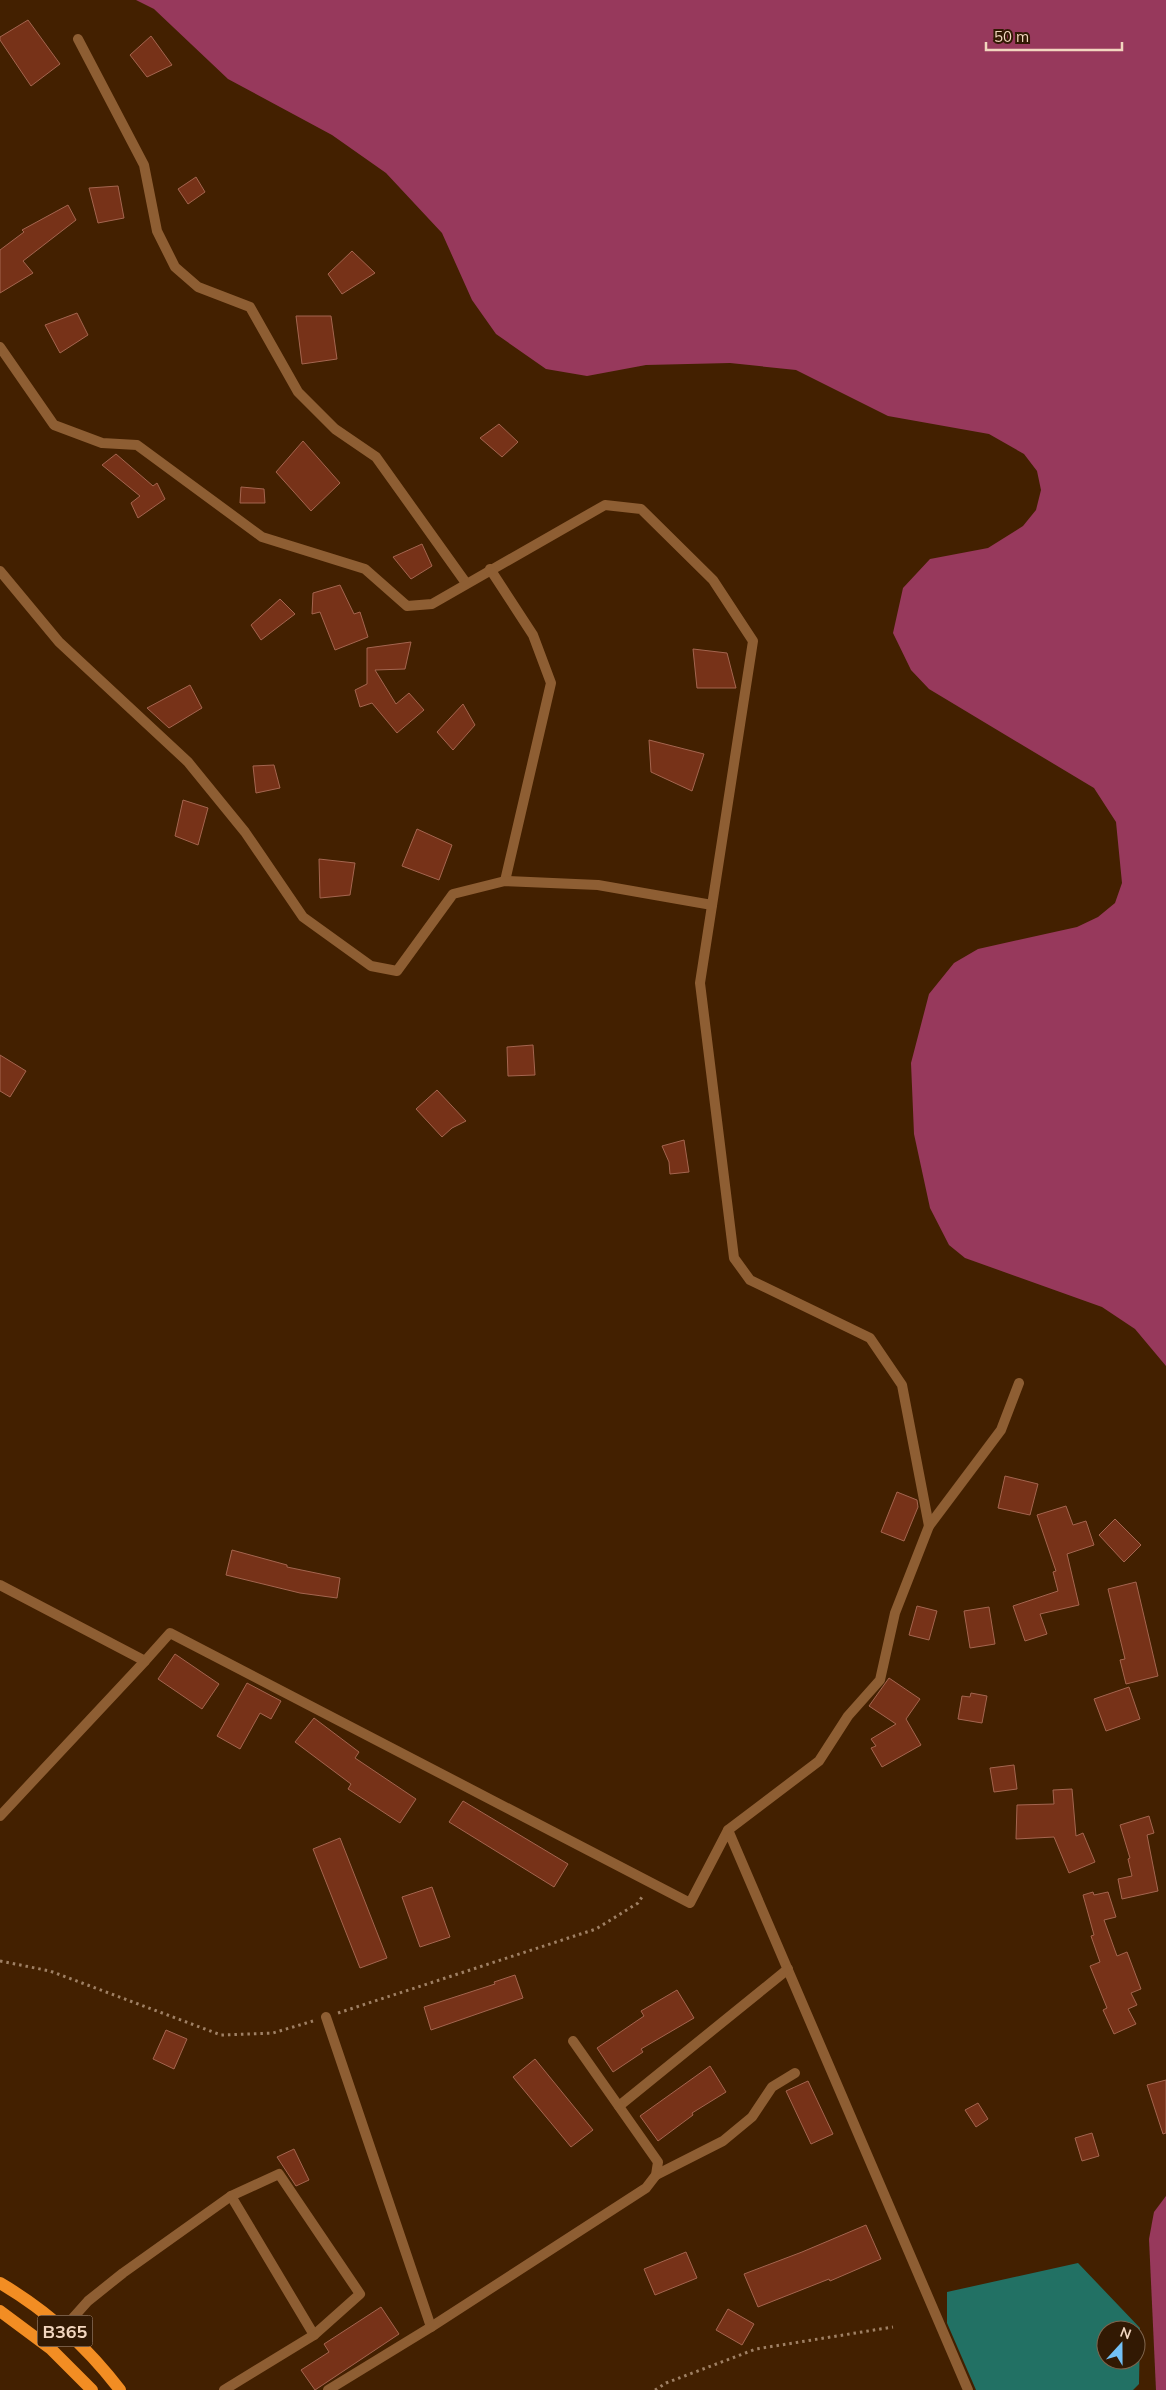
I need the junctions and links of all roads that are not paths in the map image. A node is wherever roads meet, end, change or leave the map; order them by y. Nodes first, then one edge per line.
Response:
1 (78, 39) dead end
2 (0, 347) edge
3 (490, 569) junction
4 (0, 571) edge
5 (466, 584) junction
6 (505, 882) junction
7 (712, 904) junction
8 (1019, 1383) dead end
9 (928, 1526) junction
10 (0, 1585) edge
11 (145, 1661) junction
12 (0, 1816) edge
13 (728, 1830) junction
14 (788, 1968) junction
15 (326, 2017) road end
16 (573, 2041) dead end
17 (795, 2074) dead end
18 (619, 2106) junction
19 (656, 2175) junction
20 (231, 2196) junction
21 (0, 2283) edge
22 (0, 2311) edge
23 (431, 2327) junction
24 (63, 2329) junction
25 (314, 2335) junction
26 (92, 2390) edge
27 (120, 2390) edge
28 (224, 2390) edge
29 (328, 2390) edge
30 (968, 2390) edge

1 - 5 street
2 - 5 street
3 - 5 street
3 - 6 street
3 - 7 street
4 - 6 street
6 - 7 street
7 - 9 street
8 - 9 street
9 - 13 street
10 - 11 street
11 - 12 street
11 - 13 street
13 - 14 street
14 - 18 street
14 - 30 street
15 - 23 street
16 - 18 street
17 - 19 street
18 - 19 street
19 - 23 street
20 - 24 street
20 - 25 street
20 - 25 street
21 - 24 main road, B365
22 - 26 main road, B365
23 - 29 street
24 - 27 main road, B365
25 - 28 street

